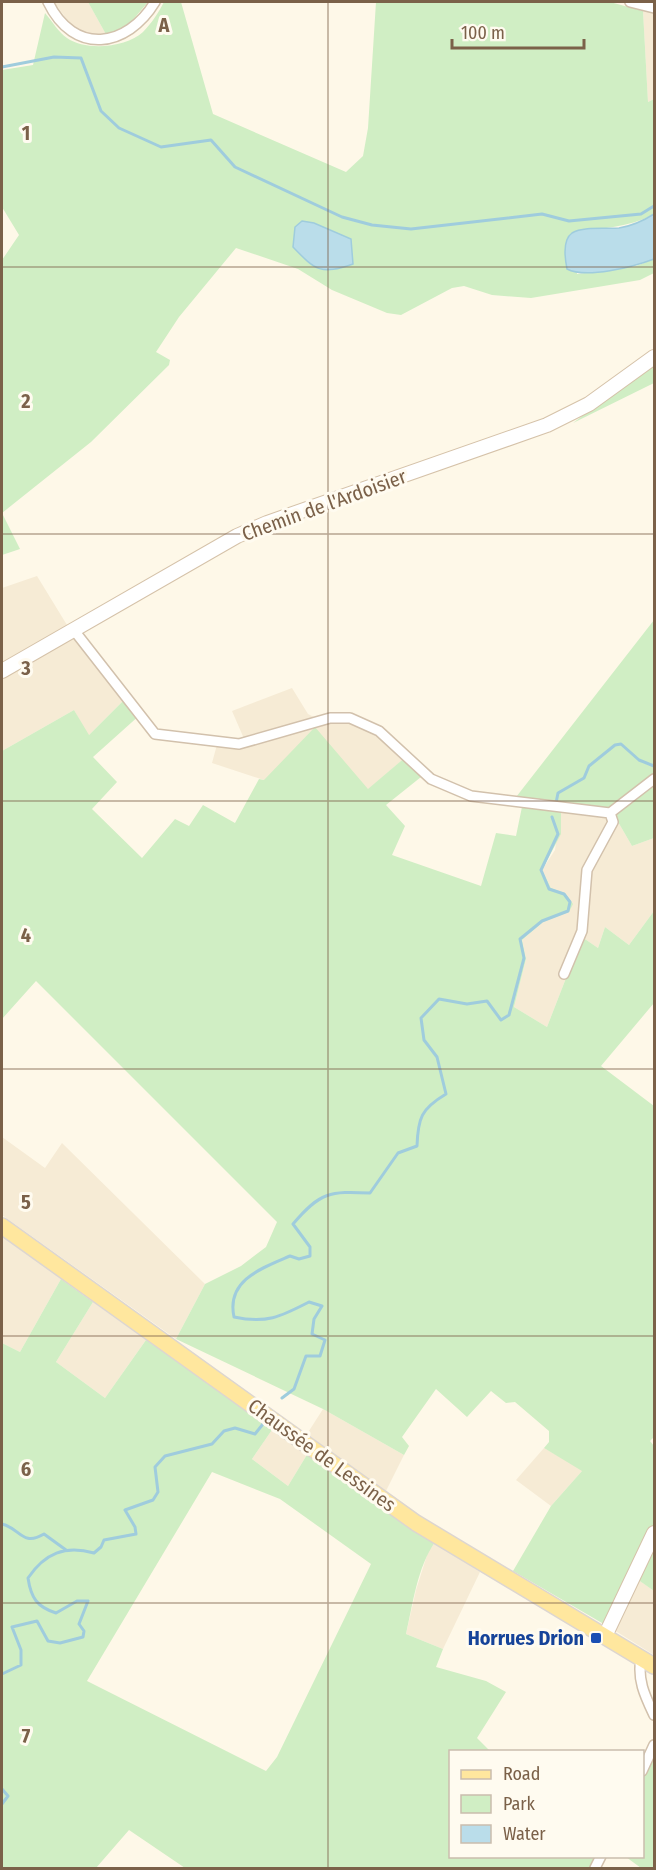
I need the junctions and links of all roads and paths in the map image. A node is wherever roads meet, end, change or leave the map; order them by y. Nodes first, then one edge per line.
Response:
1 (48, 2) edge
2 (155, 2) edge
3 (630, 2) edge
4 (654, 8) edge
5 (654, 357) edge
6 (74, 629) junction
7 (2, 671) edge
8 (654, 779) edge
9 (610, 813) junction
10 (564, 974) dead end
11 (2, 1226) edge
12 (654, 1533) edge
13 (605, 1636) junction
14 (648, 1662) edge
15 (654, 1715) edge
16 (654, 1745) edge
17 (644, 1767) edge

1 - 2 street
3 - 4 street
5 - 6 street, Chemin de l'Ardoisier
6 - 7 street, Chemin de l'Ardoisier
6 - 9 street
8 - 9 street
9 - 10 street
11 - 13 main road, Chaussée de Lessines
12 - 13 street
13 - 14 main road, Chaussée de Lessines
14 - 15 street
16 - 17 street

